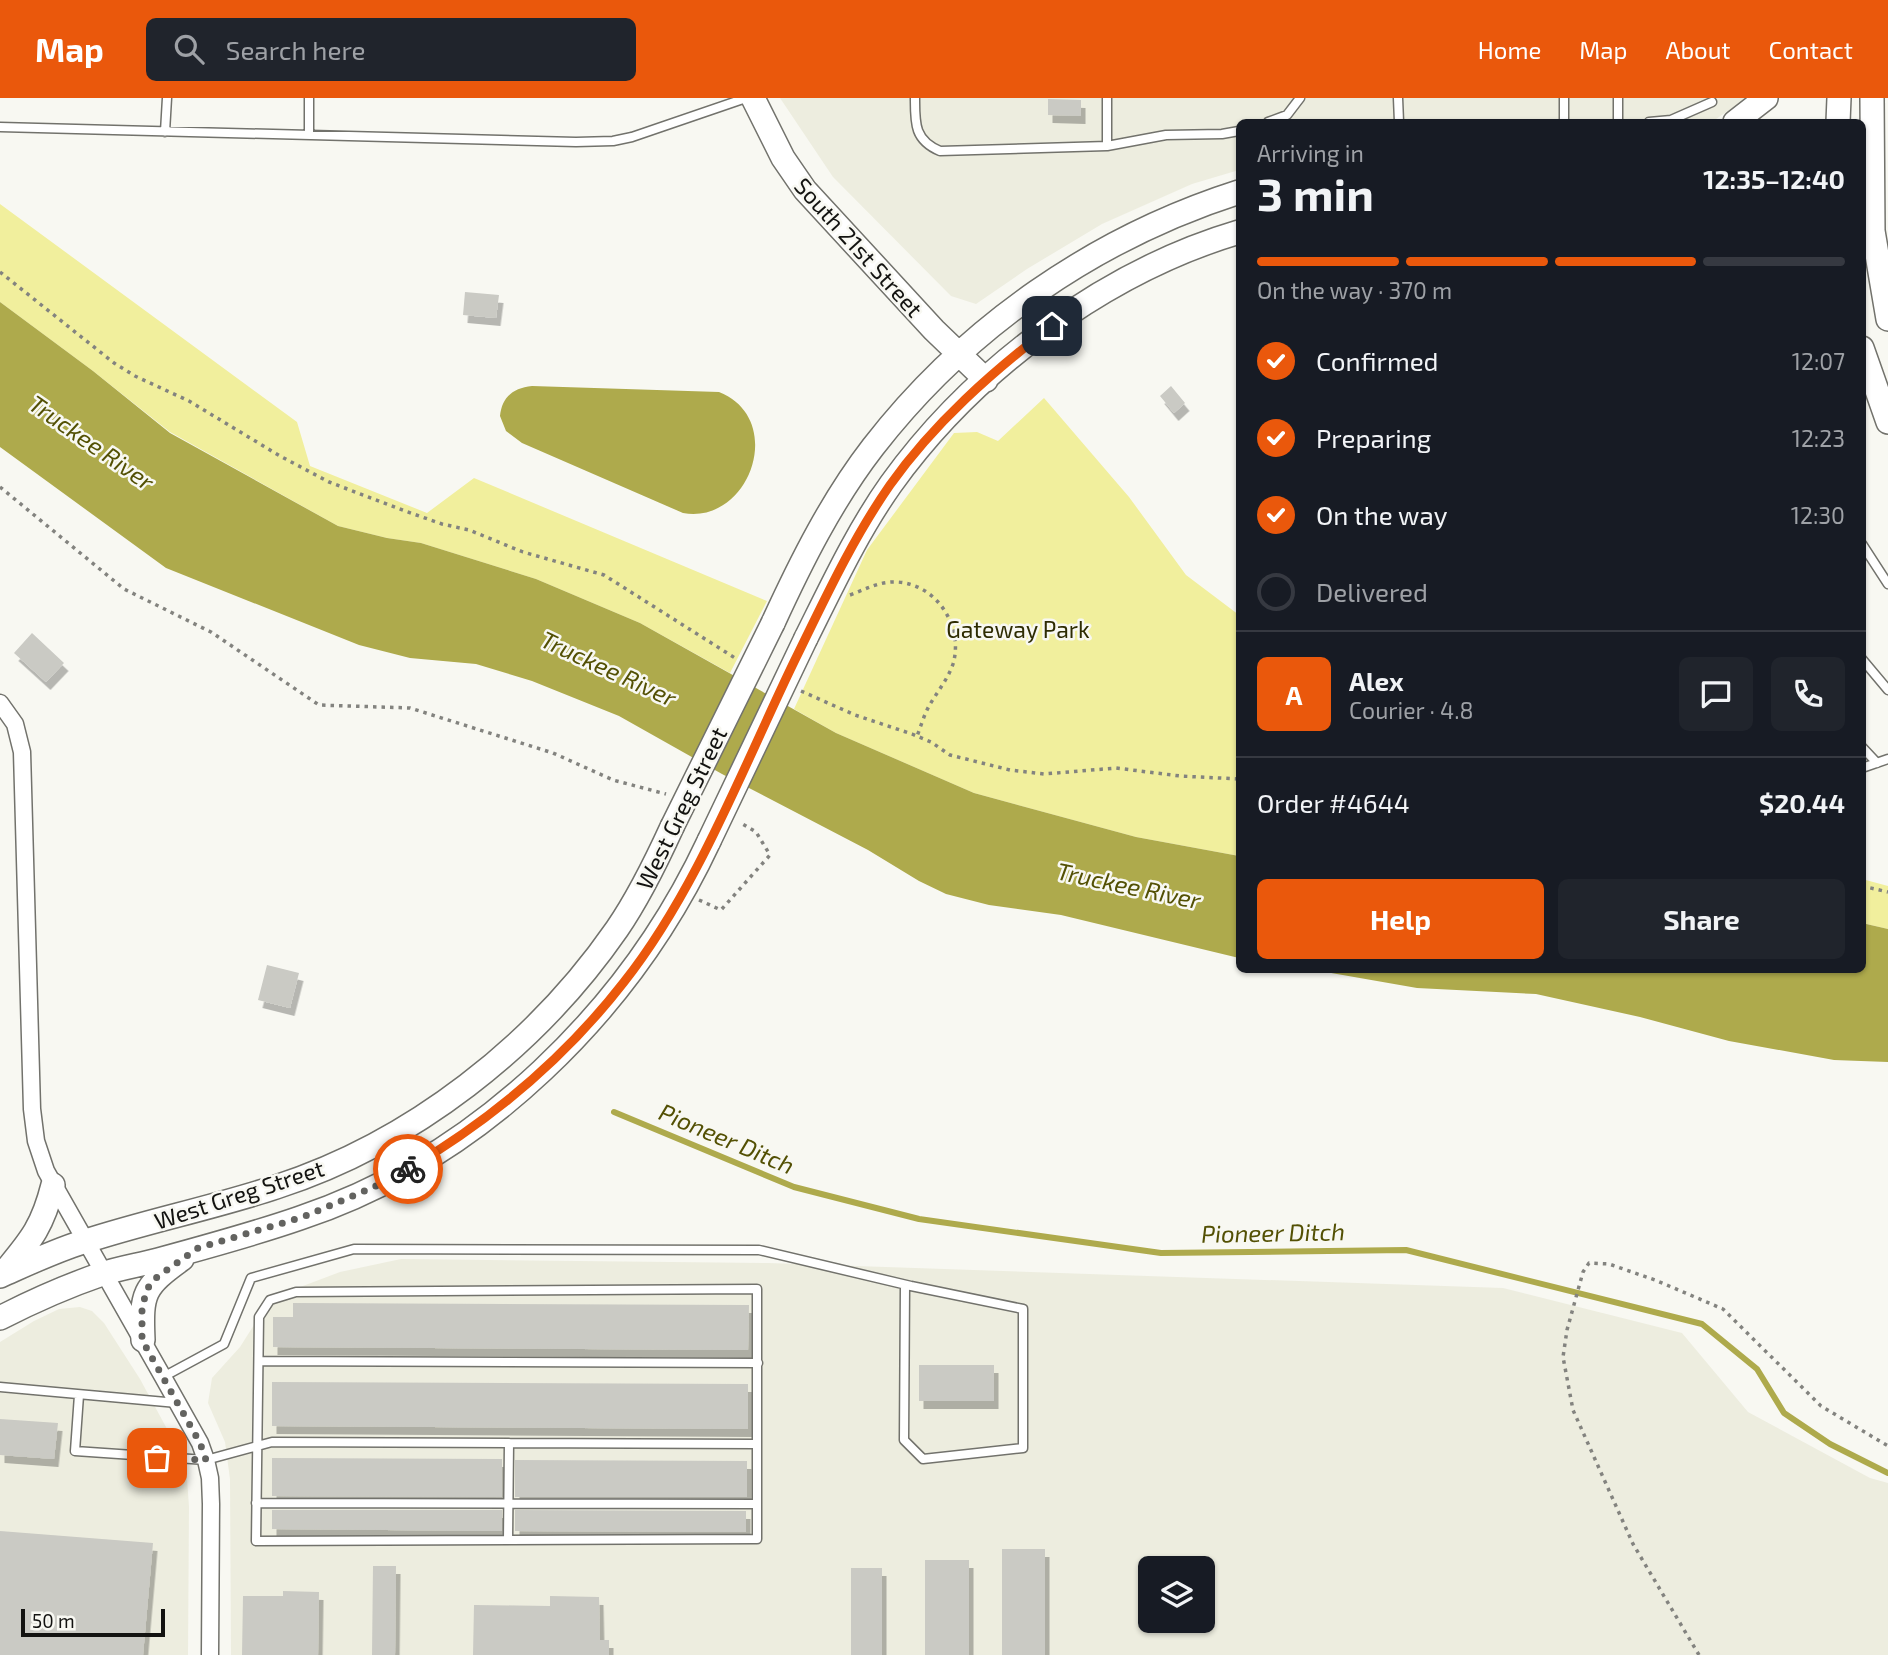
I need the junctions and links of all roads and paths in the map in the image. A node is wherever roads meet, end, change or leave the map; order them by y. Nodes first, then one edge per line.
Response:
1 (167, 98) edge
2 (309, 98) edge
3 (746, 98) edge
4 (753, 98) edge
5 (915, 98) edge
6 (1107, 98) edge
7 (1300, 98) edge
8 (1398, 98) edge
9 (1564, 98) edge
10 (1618, 98) edge
11 (1766, 98) edge
12 (1839, 98) edge
13 (1872, 98) edge
14 (1712, 99) edge
15 (1276, 119) edge
16 (1399, 119) edge
17 (1564, 119) edge
18 (1618, 119) edge
19 (1673, 119) edge
20 (1739, 119) edge
21 (1838, 119) edge
22 (0, 127) edge
23 (165, 132) junction
24 (1236, 132) edge
25 (309, 135) junction
26 (1107, 146) junction
27 (1874, 171) edge
28 (1236, 193) edge
29 (1874, 205) edge
30 (1236, 233) edge
31 (0, 272) edge
32 (1888, 318) edge
33 (959, 354) junction
34 (1866, 364) edge
35 (986, 380) junction
36 (1888, 422) edge
37 (0, 487) edge
38 (1866, 550) edge
39 (1888, 584) edge
40 (845, 596) dead end
41 (743, 661) dead end
42 (1866, 664) edge
43 (790, 685) dead end
44 (1888, 690) edge
45 (0, 703) edge
46 (917, 736) junction
47 (1866, 751) edge
48 (1888, 759) edge
49 (1877, 763) junction
50 (1866, 767) edge
51 (1236, 779) edge
52 (644, 789) dead end
53 (1866, 887) edge
54 (1888, 892) edge
55 (53, 1185) junction
56 (85, 1241) junction
57 (198, 1248) junction
58 (103, 1274) junction
59 (0, 1276) edge
60 (905, 1285) junction
61 (0, 1318) edge
62 (142, 1340) junction
63 (259, 1361) junction
64 (758, 1363) junction
65 (163, 1377) junction
66 (0, 1387) edge
67 (79, 1395) junction
68 (177, 1403) junction
69 (509, 1443) junction
70 (757, 1444) junction
71 (258, 1446) junction
72 (1888, 1446) edge
73 (206, 1460) junction
74 (256, 1503) junction
75 (508, 1504) junction
76 (757, 1504) junction
77 (508, 1540) junction
78 (211, 1655) edge
79 (1699, 1655) edge

1 - 23 lane
2 - 25 lane
3 - 25 lane
4 - 33 main road, South 21st Street
5 - 26 lane
6 - 26 lane
7 - 15 lane
8 - 16 lane
9 - 17 lane
10 - 18 lane
11 - 20 main road
12 - 21 main road
13 - 27 main road
14 - 19 lane
22 - 23 lane
23 - 25 lane
24 - 26 lane
27 - 29 main road
28 - 33 main road, West Greg Street
29 - 32 main road
30 - 35 main road, West Greg Street
31 - 41 path
33 - 35 main road, South 21st Street
33 - 56 main road, West Greg Street, bridge
34 - 36 main road
35 - 57 main road, West Greg Street, bridge
37 - 52 path
38 - 39 lane
40 - 46 path
42 - 44 lane
43 - 46 path
45 - 55 street
46 - 51 path
47 - 49 lane
48 - 49 lane
49 - 50 lane
53 - 54 path
55 - 56 street
55 - 59 main road
56 - 58 street
56 - 59 main road, West Greg Street
57 - 58 main road, West Greg Street
57 - 62 main road
58 - 61 main road, West Greg Street
58 - 62 street
60 - 60 lane
60 - 65 lane
62 - 65 street
63 - 64 lane
63 - 64 lane
63 - 71 lane
64 - 70 lane
65 - 68 street
66 - 67 lane
67 - 68 lane
67 - 73 lane
68 - 73 street
69 - 70 lane
69 - 71 lane
69 - 75 lane
70 - 76 lane
71 - 73 lane
71 - 74 lane
72 - 79 path
73 - 78 street
74 - 75 lane
74 - 77 lane
75 - 76 lane
75 - 77 lane
76 - 77 lane

